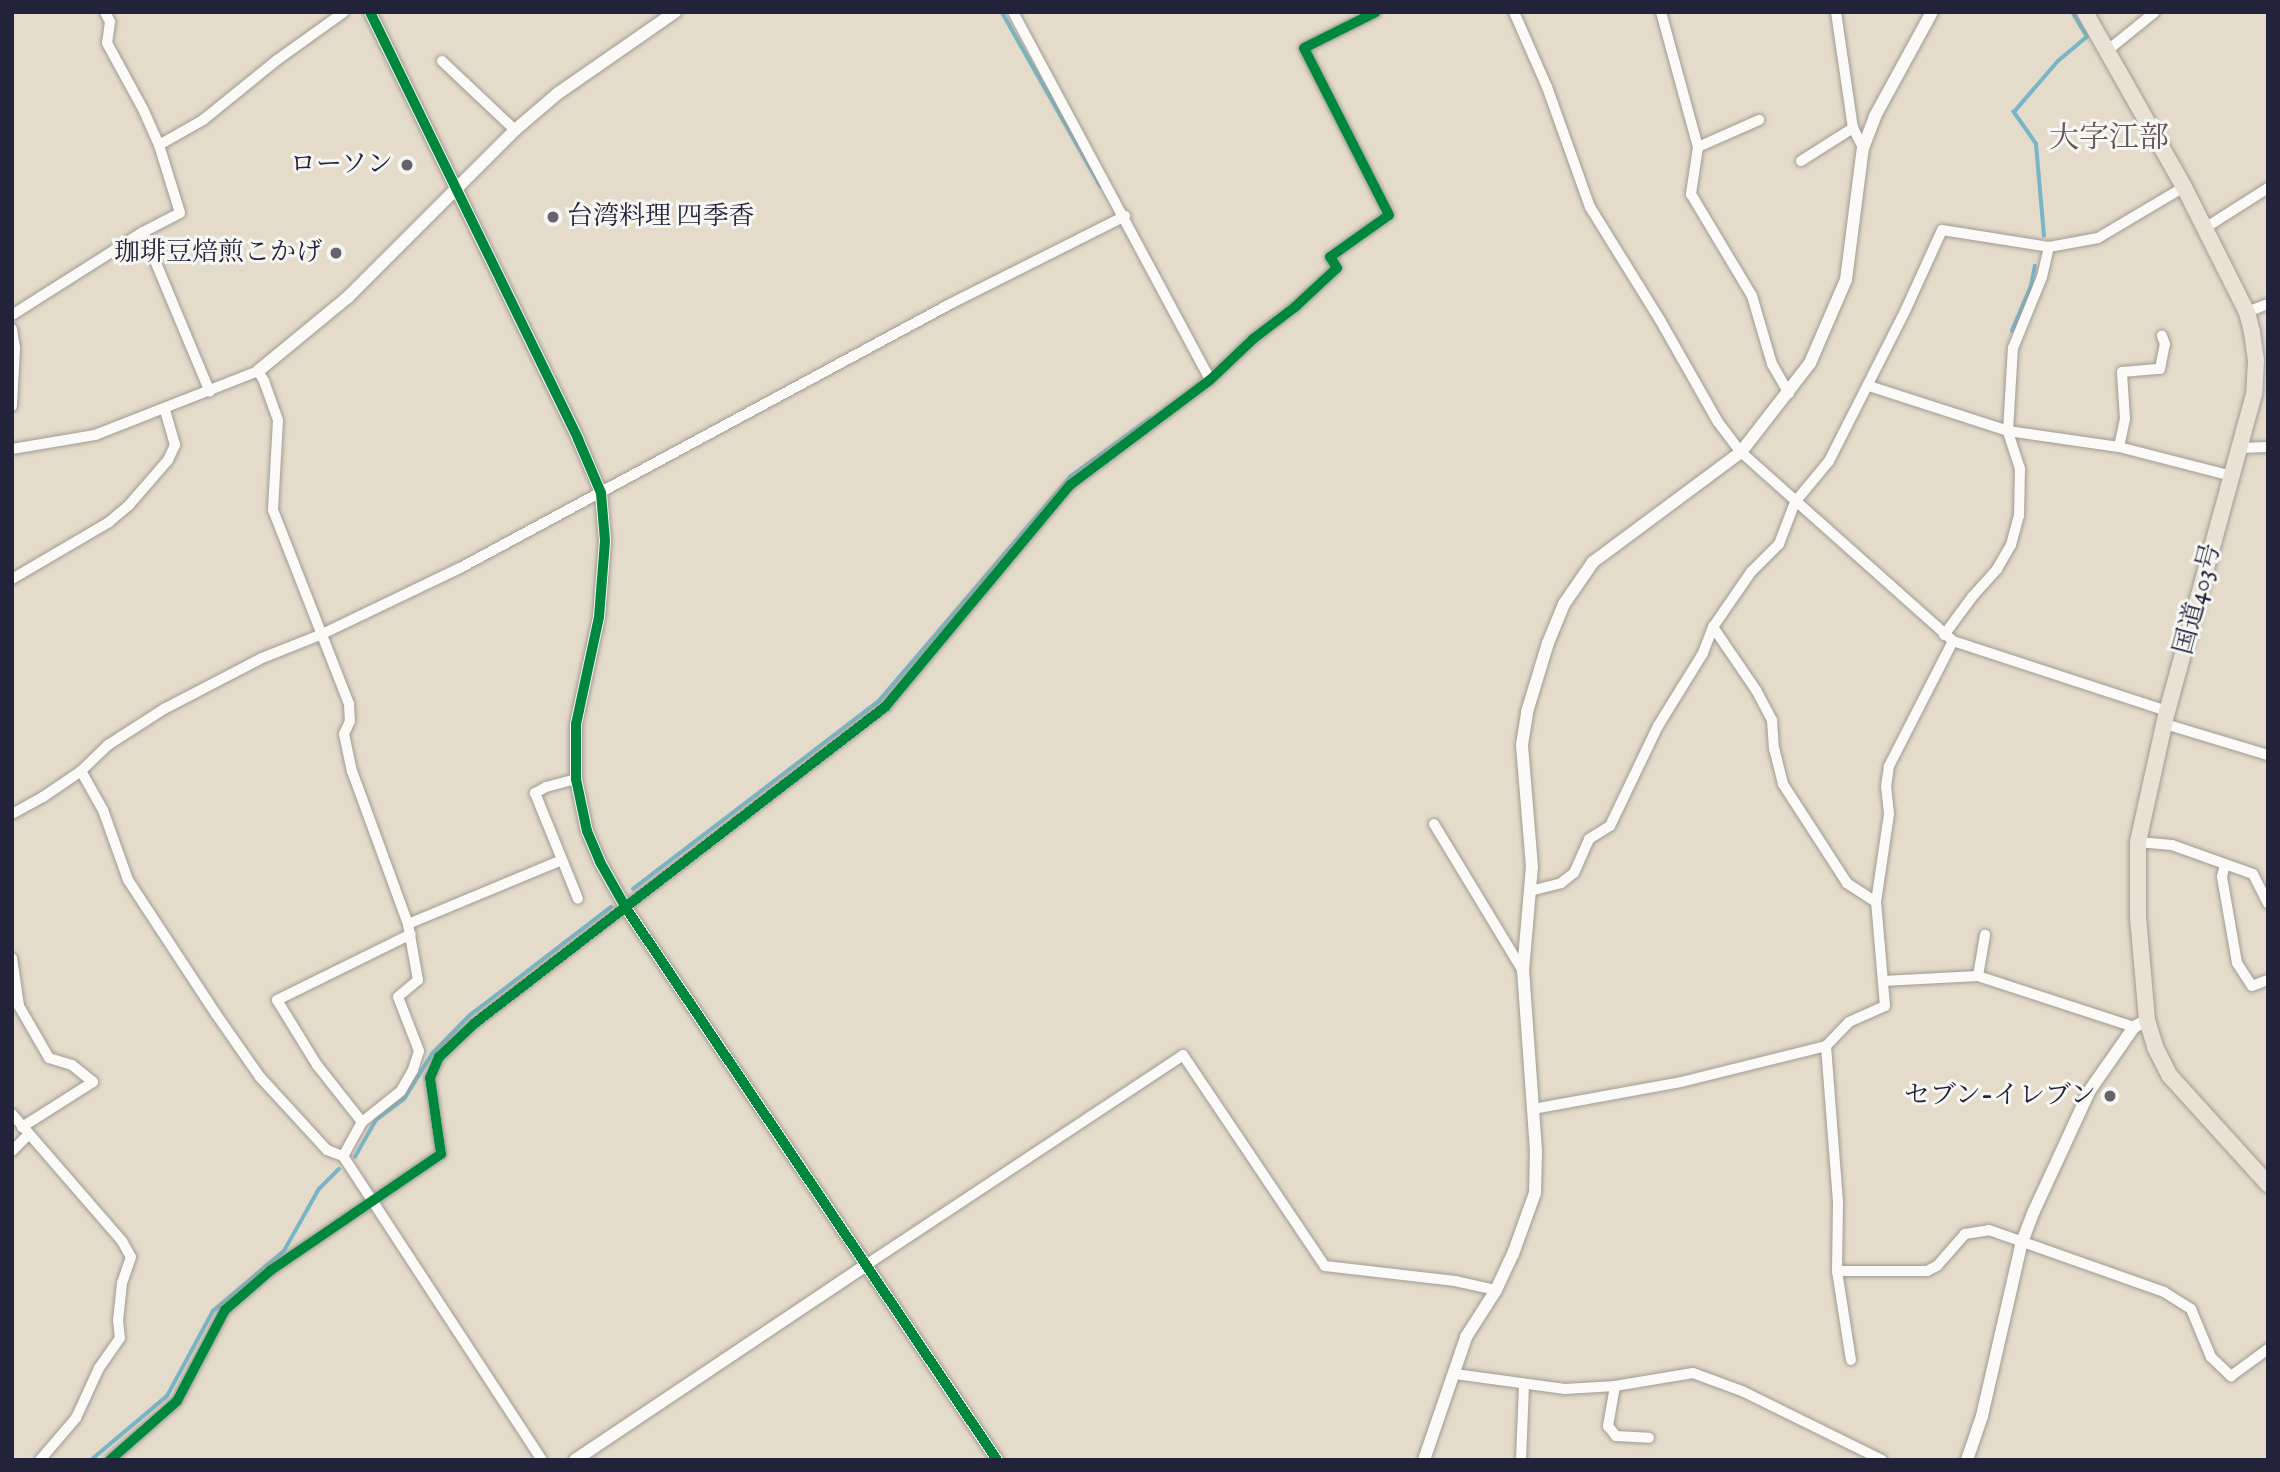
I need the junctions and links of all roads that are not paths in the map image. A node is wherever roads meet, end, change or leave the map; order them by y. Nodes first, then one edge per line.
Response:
1 (105, 12) edge
2 (344, 12) edge
3 (370, 12) edge
4 (676, 12) edge
5 (1013, 12) edge
6 (1377, 12) edge
7 (1514, 12) edge
8 (1661, 12) edge
9 (1836, 12) edge
10 (1932, 12) edge
11 (2085, 12) edge
12 (2155, 12) edge
13 (2108, 50) junction
14 (442, 61) dead end
15 (1759, 120) dead end
16 (1853, 128) junction
17 (515, 130) junction
18 (159, 145) junction
19 (1698, 147) junction
20 (1863, 148) junction
21 (1801, 160) dead end
22 (2184, 187) junction
23 (2268, 188) edge
24 (458, 191) junction
25 (1125, 216) junction
26 (2206, 228) junction
27 (143, 232) junction
28 (2049, 247) junction
29 (2268, 304) edge
30 (2247, 312) junction
31 (12, 315) edge
32 (12, 329) edge
33 (2162, 335) dead end
34 (258, 371) junction
35 (1210, 380) junction
36 (1868, 386) junction
37 (210, 392) junction
38 (1789, 394) junction
39 (12, 406) edge
40 (165, 410) junction
41 (2008, 431) junction
42 (2119, 447) junction
43 (2268, 447) edge
44 (2239, 448) junction
45 (12, 449) edge
46 (1741, 452) junction
47 (2232, 476) junction
48 (601, 493) junction
49 (1795, 502) junction
50 (12, 579) edge
51 (1713, 627) junction
52 (320, 635) junction
53 (1949, 638) junction
54 (2166, 717) junction
55 (2268, 755) edge
56 (81, 771) junction
57 (576, 779) junction
58 (12, 814) edge
59 (1434, 824) dead end
60 (2138, 842) junction
61 (562, 860) junction
62 (2225, 864) junction
63 (1530, 891) junction
64 (578, 899) dead end
65 (1876, 902) junction
66 (2268, 903) edge
67 (626, 908) junction
68 (410, 929) junction
69 (1985, 935) dead end
70 (12, 958) edge
71 (1523, 971) junction
72 (1978, 976) junction
73 (2268, 980) edge
74 (1884, 981) junction
75 (2140, 1023) junction
76 (1826, 1046) junction
77 (1533, 1109) junction
78 (12, 1114) edge
79 (362, 1122) junction
80 (25, 1131) junction
81 (12, 1151) edge
82 (342, 1156) junction
83 (2268, 1184) edge
84 (372, 1201) junction
85 (2022, 1242) junction
86 (866, 1265) junction
87 (1837, 1271) junction
88 (1496, 1290) junction
89 (2268, 1349) edge
90 (1851, 1360) dead end
91 (1455, 1374) junction
92 (1524, 1385) junction
93 (1615, 1386) junction
94 (1649, 1438) dead end
95 (40, 1460) edge
96 (110, 1460) edge
97 (542, 1460) edge
98 (575, 1460) edge
99 (997, 1460) edge
100 (1424, 1460) edge
101 (1521, 1460) edge
102 (1882, 1460) edge
103 (1967, 1460) edge

1 - 18 street
2 - 18 street
3 - 24 street
4 - 17 street
5 - 25 street
6 - 35 street
7 - 46 street
8 - 19 street
9 - 16 street
10 - 20 street
11 - 13 highway, 国道403号
12 - 13 street
13 - 22 highway, 国道403号
14 - 17 street
15 - 19 street
16 - 20 street
16 - 21 street
17 - 24 street
18 - 27 street
19 - 38 street
20 - 38 street
22 - 26 highway, 国道403号
22 - 28 street
23 - 26 street
24 - 34 street
24 - 48 street
25 - 35 street
25 - 48 street
26 - 30 highway, 国道403号
27 - 31 street
27 - 37 street
28 - 36 street
28 - 41 street
29 - 30 street
30 - 44 highway, 国道403号
32 - 39 street
33 - 42 street
34 - 37 street
34 - 52 street
35 - 67 street
36 - 41 street
36 - 49 street
37 - 40 street
38 - 46 street
40 - 45 street
40 - 50 street
41 - 42 street
41 - 53 street
42 - 47 street
43 - 44 street
44 - 47 highway, 国道403号
46 - 49 street
46 - 63 street
47 - 54 highway, 国道403号
48 - 52 street
48 - 57 street
49 - 51 street
49 - 53 street
51 - 63 street
51 - 65 street
52 - 56 street
52 - 68 street
53 - 54 street
53 - 65 street
54 - 55 street
54 - 60 highway, 国道403号
56 - 58 street
56 - 82 street
57 - 61 street
57 - 67 street
59 - 71 street
60 - 62 street
60 - 75 highway, 国道403号
61 - 64 street
61 - 68 street
62 - 66 street
62 - 73 street
63 - 71 street
65 - 74 street
67 - 84 street
67 - 86 street
68 - 79 street
68 - 79 street
69 - 72 street
70 - 80 street
71 - 77 street
72 - 74 street
72 - 75 street
74 - 76 street
75 - 83 highway, 国道403号
75 - 85 street
76 - 77 street
76 - 87 street
77 - 88 street
78 - 80 street
79 - 82 street
80 - 81 street
80 - 95 street
82 - 84 street
84 - 96 street
84 - 97 street
85 - 87 street
85 - 89 street
85 - 103 street
86 - 88 street
86 - 98 street
86 - 99 street
87 - 90 street
88 - 91 street
91 - 92 street
91 - 100 street
92 - 93 street
92 - 101 street
93 - 94 street
93 - 102 street

